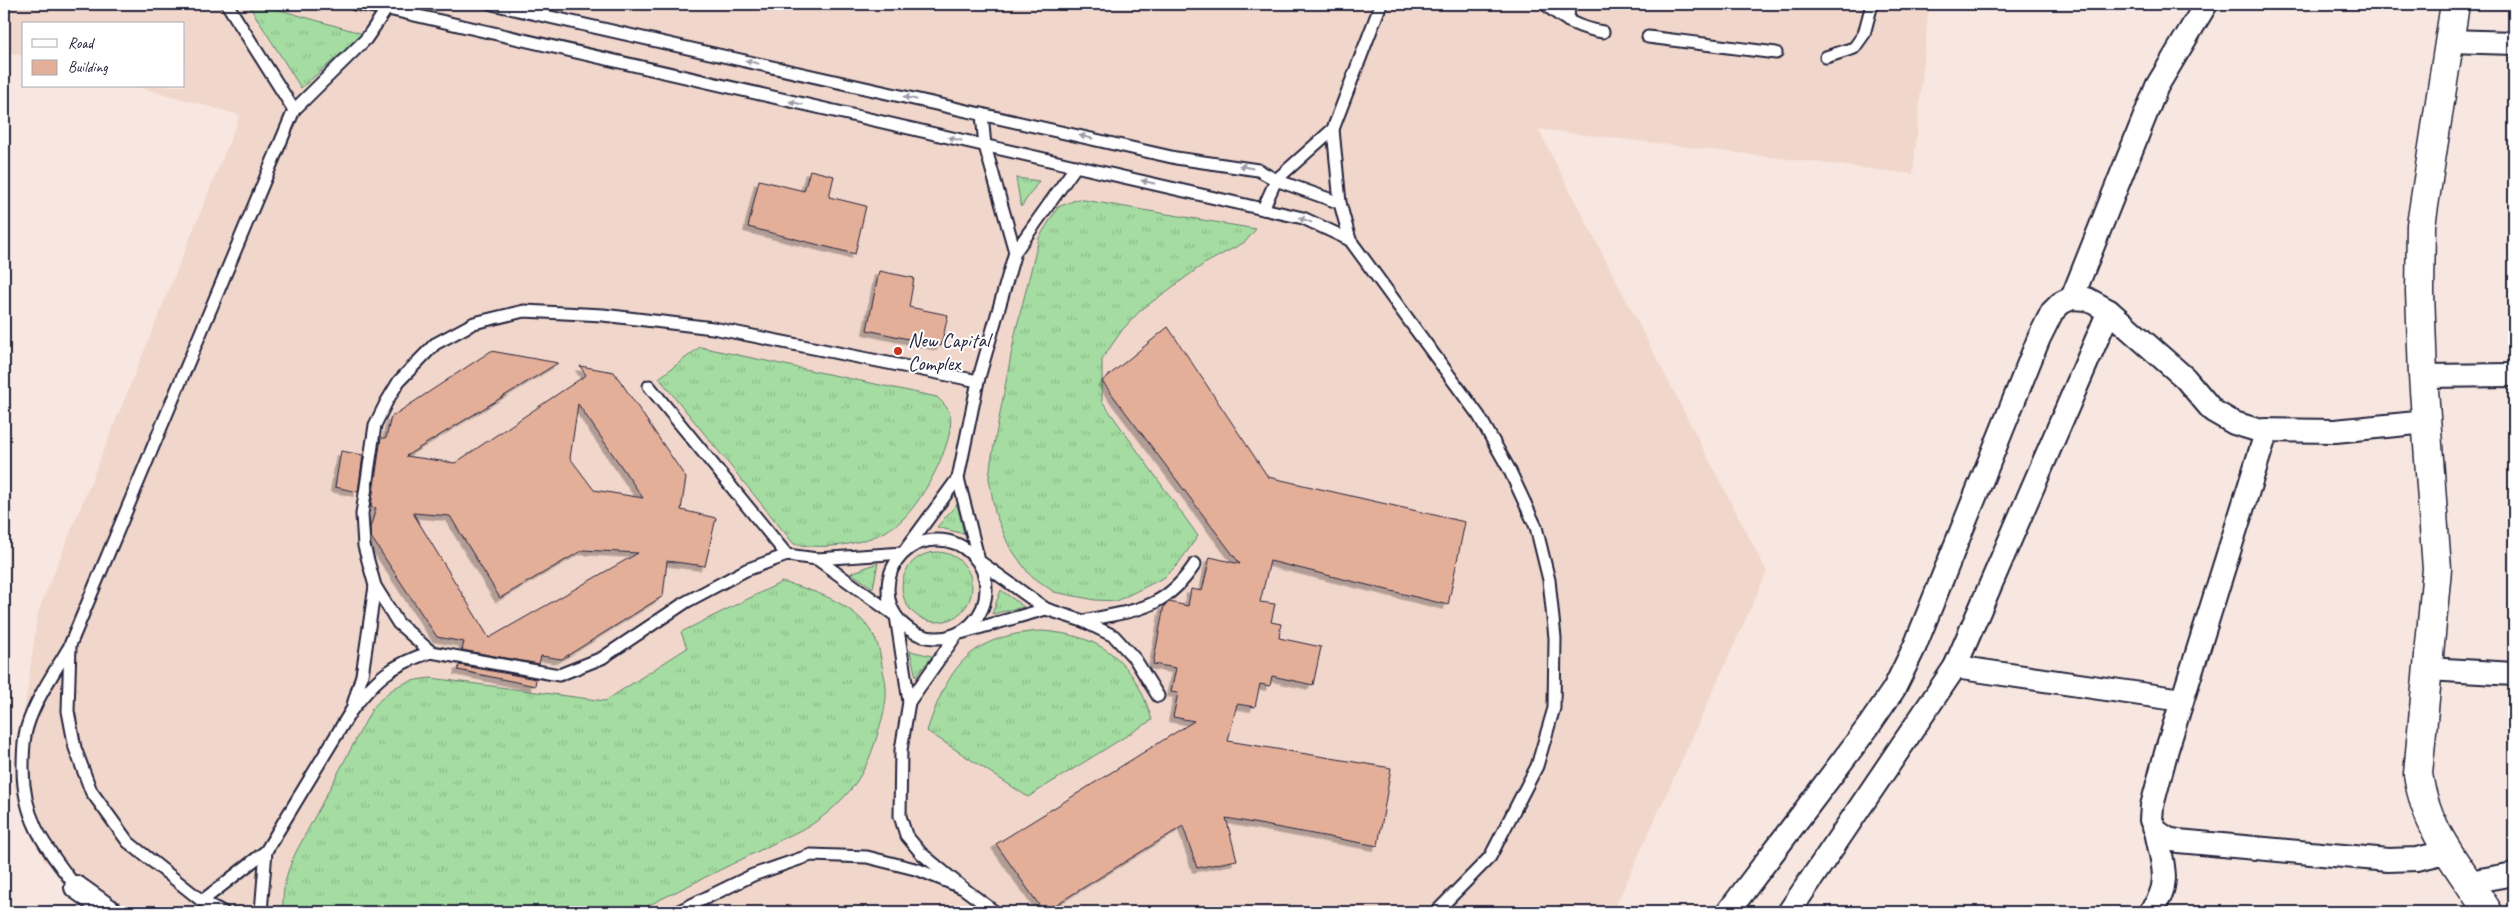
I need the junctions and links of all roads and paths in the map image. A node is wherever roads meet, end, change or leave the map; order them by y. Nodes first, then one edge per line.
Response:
1 (226, 4) edge
2 (355, 4) edge
3 (492, 4) edge
4 (1381, 4) edge
5 (1545, 4) edge
6 (1569, 4) edge
7 (1872, 4) edge
8 (2206, 4) edge
9 (2455, 4) edge
10 (389, 6) edge
11 (1568, 21) junction
12 (1603, 32) dead end
13 (1648, 37) dead end
14 (2449, 41) junction
15 (2514, 43) edge
16 (1776, 53) dead end
17 (1826, 57) dead end
18 (294, 110) junction
19 (982, 114) junction
20 (1333, 129) junction
21 (985, 146) junction
22 (1076, 166) junction
23 (1276, 180) junction
24 (1340, 203) junction
25 (1263, 209) junction
26 (1350, 240) junction
27 (1015, 252) junction
28 (2072, 298) junction
29 (2109, 311) junction
30 (2514, 375) edge
31 (2423, 376) junction
32 (978, 382) junction
33 (649, 386) dead end
34 (2426, 422) junction
35 (2267, 430) junction
36 (958, 478) junction
37 (903, 553) junction
38 (787, 555) junction
39 (817, 559) junction
40 (979, 561) junction
41 (1195, 564) dead end
42 (375, 586) junction
43 (1046, 610) junction
44 (896, 616) junction
45 (1082, 621) junction
46 (958, 634) junction
47 (70, 646) junction
48 (431, 652) junction
49 (1955, 667) junction
50 (2428, 669) junction
51 (2514, 674) edge
52 (1158, 696) dead end
53 (2182, 700) junction
54 (909, 702) junction
55 (351, 711) junction
56 (2156, 831) junction
57 (266, 851) junction
58 (2446, 852) junction
59 (2514, 874) edge
60 (2469, 882) junction
61 (76, 887) joint
62 (963, 888) junction
63 (202, 901) junction
64 (111, 912) edge
65 (223, 912) edge
66 (261, 912) edge
67 (677, 912) edge
68 (995, 912) edge
69 (1436, 912) edge
70 (1728, 912) edge
71 (1789, 912) edge
72 (2150, 912) edge
73 (2488, 912) edge

1 - 18 lane
2 - 10 lane
19 -> 3 lane
4 - 20 lane
5 - 11 lane
6 - 11 lane
7 - 17 lane
8 - 28 street
9 - 14 street
10 - 18 lane
21 -> 10 lane
11 - 12 lane
13 - 16 lane
14 - 15 street
14 - 31 street
18 - 47 lane
19 - 21 lane
23 -> 19 lane
20 - 23 lane
20 - 24 lane
21 - 22 lane
21 - 27 lane
25 -> 22 lane
22 - 27 lane
23 - 24 lane
23 - 25 lane
24 - 26 lane
26 -> 25 lane
26 - 69 lane
27 - 32 lane
28 - 29 street
28 - 70 street
29 - 35 street
29 - 49 street
30 - 31 street
31 - 34 street
32 - 36 lane
32 - 42 lane
33 - 38 lane
34 - 35 street
34 - 50 street
35 - 53 street
36 - 37 lane
36 - 40 lane
37 - 39 lane
37 - 40 lane
37 - 44 lane
38 - 39 lane
38 - 48 lane
39 - 44 lane
40 - 43 lane
40 - 46 lane
41 - 45 lane
42 - 48 lane
42 - 55 lane
43 - 45 lane
43 - 46 lane
44 - 46 lane
44 - 54 lane
45 - 52 lane
46 - 54 lane
47 - 61 lane
47 - 63 lane
48 - 55 lane
49 - 53 street
49 - 71 street
50 - 51 street
50 - 58 street
53 - 56 street
54 - 62 lane
55 - 57 lane
56 - 58 street
56 - 72 street
57 - 63 lane
57 - 66 lane
58 - 60 street
59 - 60 street
60 - 73 street
61 - 64 street
62 - 67 lane
62 - 68 lane
63 - 65 lane

